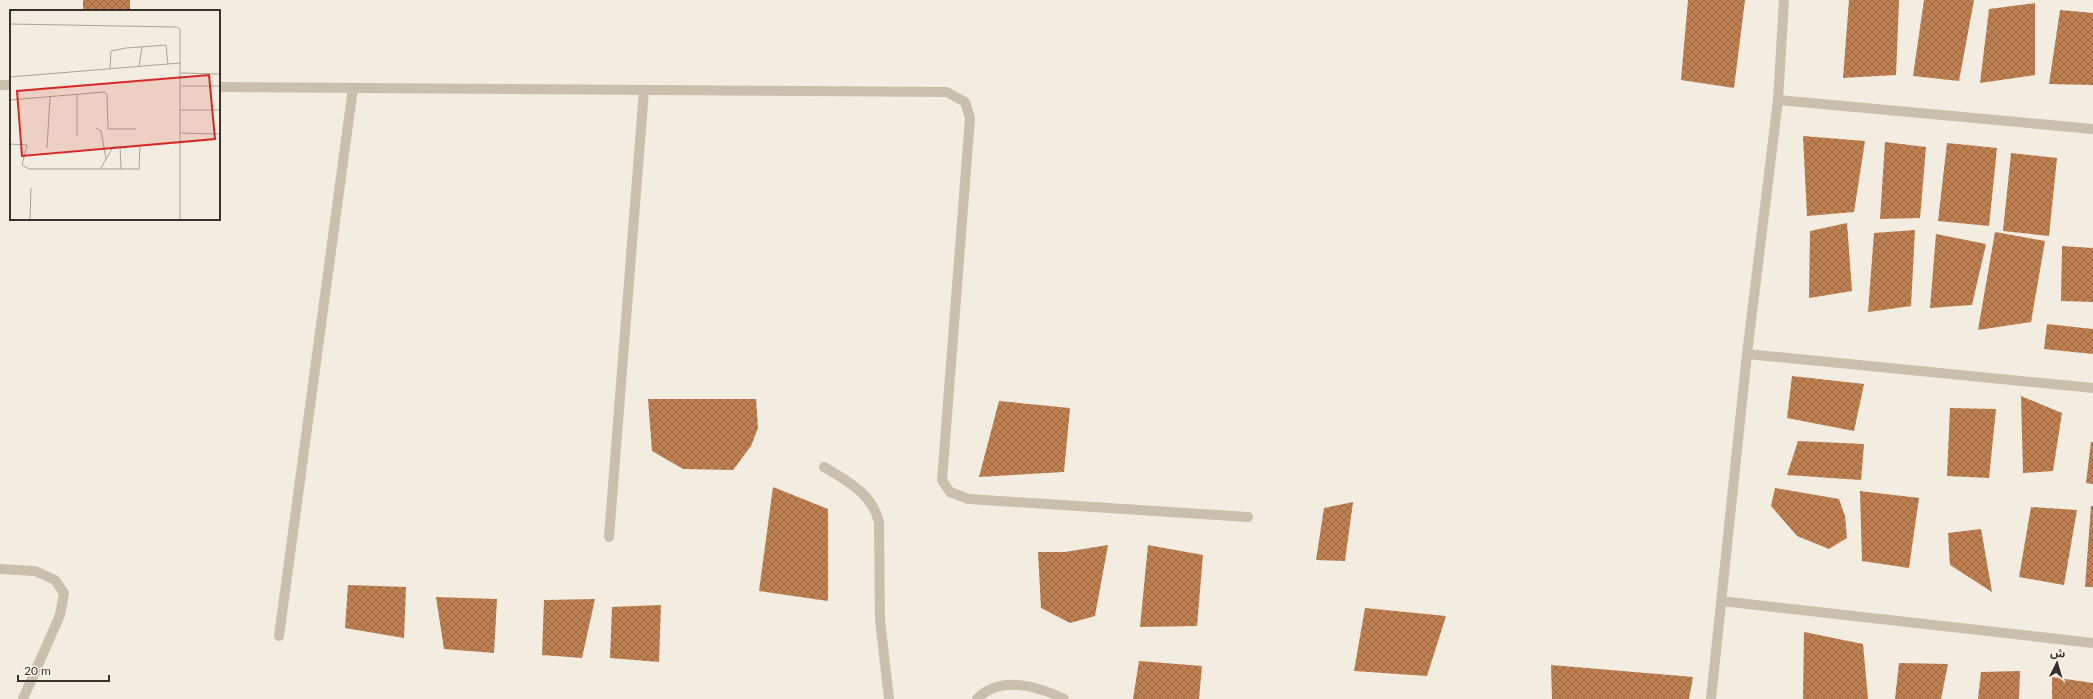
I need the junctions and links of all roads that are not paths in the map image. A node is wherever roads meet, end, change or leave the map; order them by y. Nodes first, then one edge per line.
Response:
1 (1784, 0) edge
2 (0, 85) edge
3 (10, 86) edge
4 (220, 87) edge
5 (353, 88) junction
6 (644, 90) junction
7 (1778, 100) junction
8 (2093, 129) edge
9 (1747, 354) junction
10 (2093, 388) edge
11 (824, 466) dead end
12 (1248, 517) dead end
13 (608, 537) dead end
14 (0, 569) edge
15 (1721, 601) junction
16 (279, 636) dead end
17 (2093, 643) edge
18 (23, 699) edge
19 (889, 699) edge
20 (977, 699) edge
21 (1064, 699) edge
22 (1711, 699) edge

1 - 7 street
2 - 3 street
4 - 5 street
5 - 6 street
5 - 16 street
6 - 12 street
6 - 13 street
7 - 8 street
7 - 9 street
9 - 10 street
9 - 15 street
11 - 19 street
14 - 18 street
15 - 17 street
15 - 22 street
20 - 21 street

